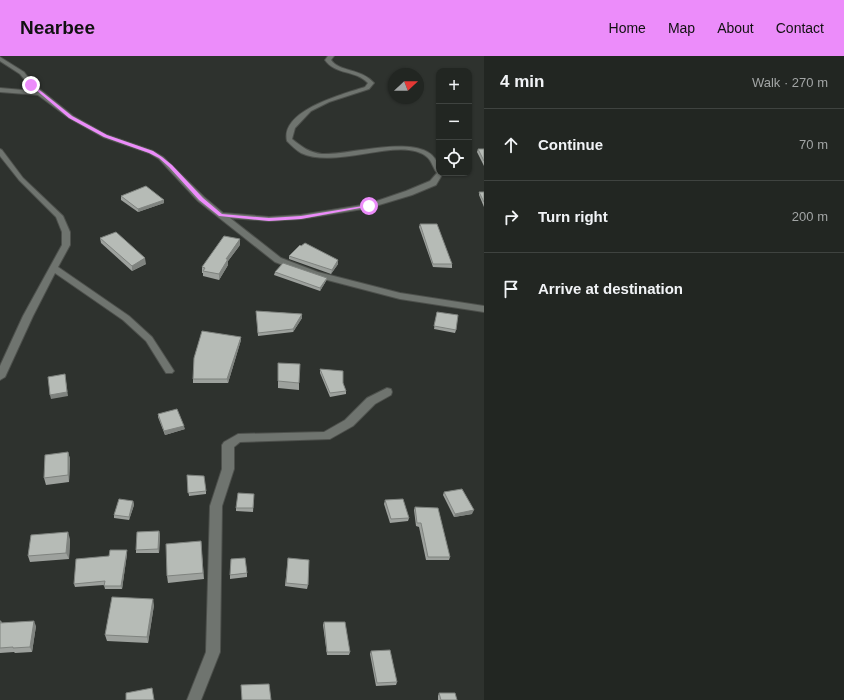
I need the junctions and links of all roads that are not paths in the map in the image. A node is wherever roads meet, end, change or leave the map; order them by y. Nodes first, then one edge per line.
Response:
1 (331, 56) edge
2 (0, 59) edge
3 (2, 90) edge
4 (40, 93) junction
5 (0, 98) edge
6 (0, 151) edge
7 (436, 166) edge
8 (437, 176) edge
9 (220, 215) junction
10 (55, 269) junction
11 (484, 309) edge
12 (169, 370) dead end
13 (0, 377) edge
14 (387, 392) dead end
15 (194, 700) edge

1 - 7 street
2 - 4 street
3 - 4 street
3 - 5 street
4 - 9 street
6 - 10 street
8 - 9 street
9 - 11 street
10 - 12 street
10 - 13 street
14 - 15 street

